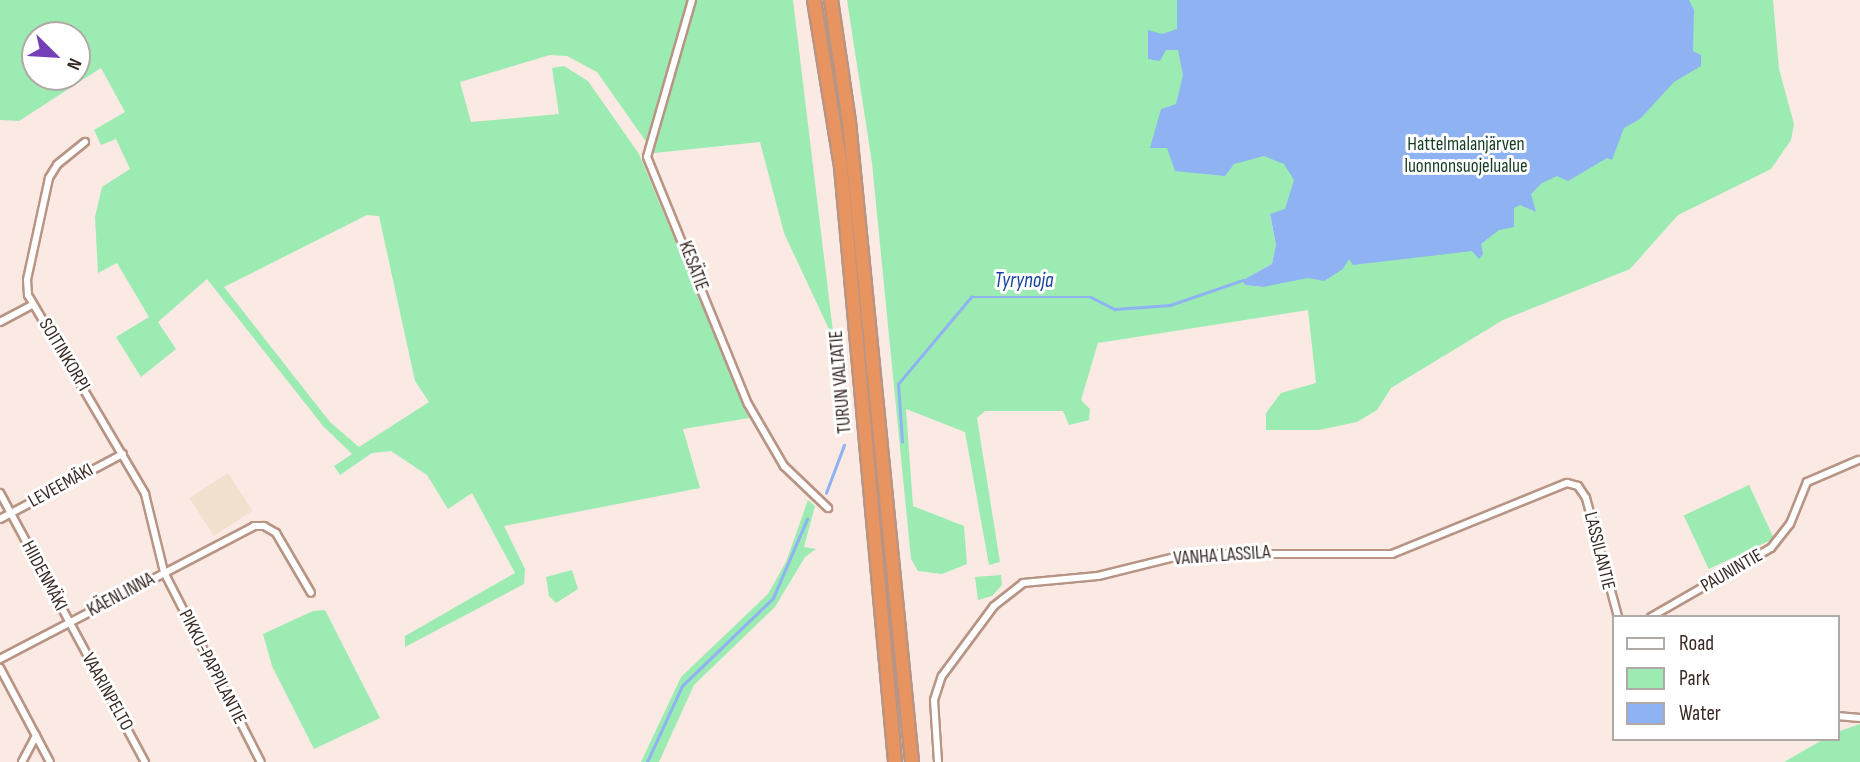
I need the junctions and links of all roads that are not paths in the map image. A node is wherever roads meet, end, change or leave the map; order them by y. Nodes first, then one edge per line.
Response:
1 (692, 0) edge
2 (814, 0) edge
3 (831, 0) edge
4 (85, 142) dead end
5 (32, 304) junction
6 (0, 322) edge
7 (123, 454) junction
8 (1858, 460) dead end
9 (1578, 486) joint
10 (0, 493) edge
11 (828, 508) dead end
12 (11, 513) junction
13 (0, 519) edge
14 (164, 572) junction
15 (311, 593) dead end
16 (1617, 615) edge
17 (1654, 615) edge
18 (68, 623) junction
19 (0, 659) edge
20 (0, 668) edge
21 (1839, 716) edge
22 (1860, 718) edge
23 (36, 736) junction
24 (22, 762) edge
25 (50, 762) edge
26 (145, 762) edge
27 (261, 762) edge
28 (895, 762) edge
29 (912, 762) edge
30 (938, 762) edge

1 - 11 street, KESÄTIE
2 - 28 highway, TURUN VALTATIE
3 - 29 highway, TURUN VALTATIE
4 - 5 street, SOITINKORPI
5 - 6 street
5 - 7 street, SOITINKORPI
7 - 12 street, LEVEEMÄKI
7 - 14 street, SOITINKORPI
8 - 17 street, PAUNINTIE
9 - 16 street, LASSILANTIE
9 - 30 street, VANHA LASSILA
10 - 12 street, HIIDENMÄKI
12 - 13 street, LEVEEMÄKI
12 - 18 street, HIIDENMÄKI
14 - 15 street, KÄENLINNA
14 - 18 street, KÄENLINNA
14 - 27 street, PIKKU-PAPPILANTIE
18 - 19 street, KÄENLINNA
18 - 26 street, VAARINPELTO
20 - 23 street
21 - 22 street
23 - 24 street
23 - 25 street

